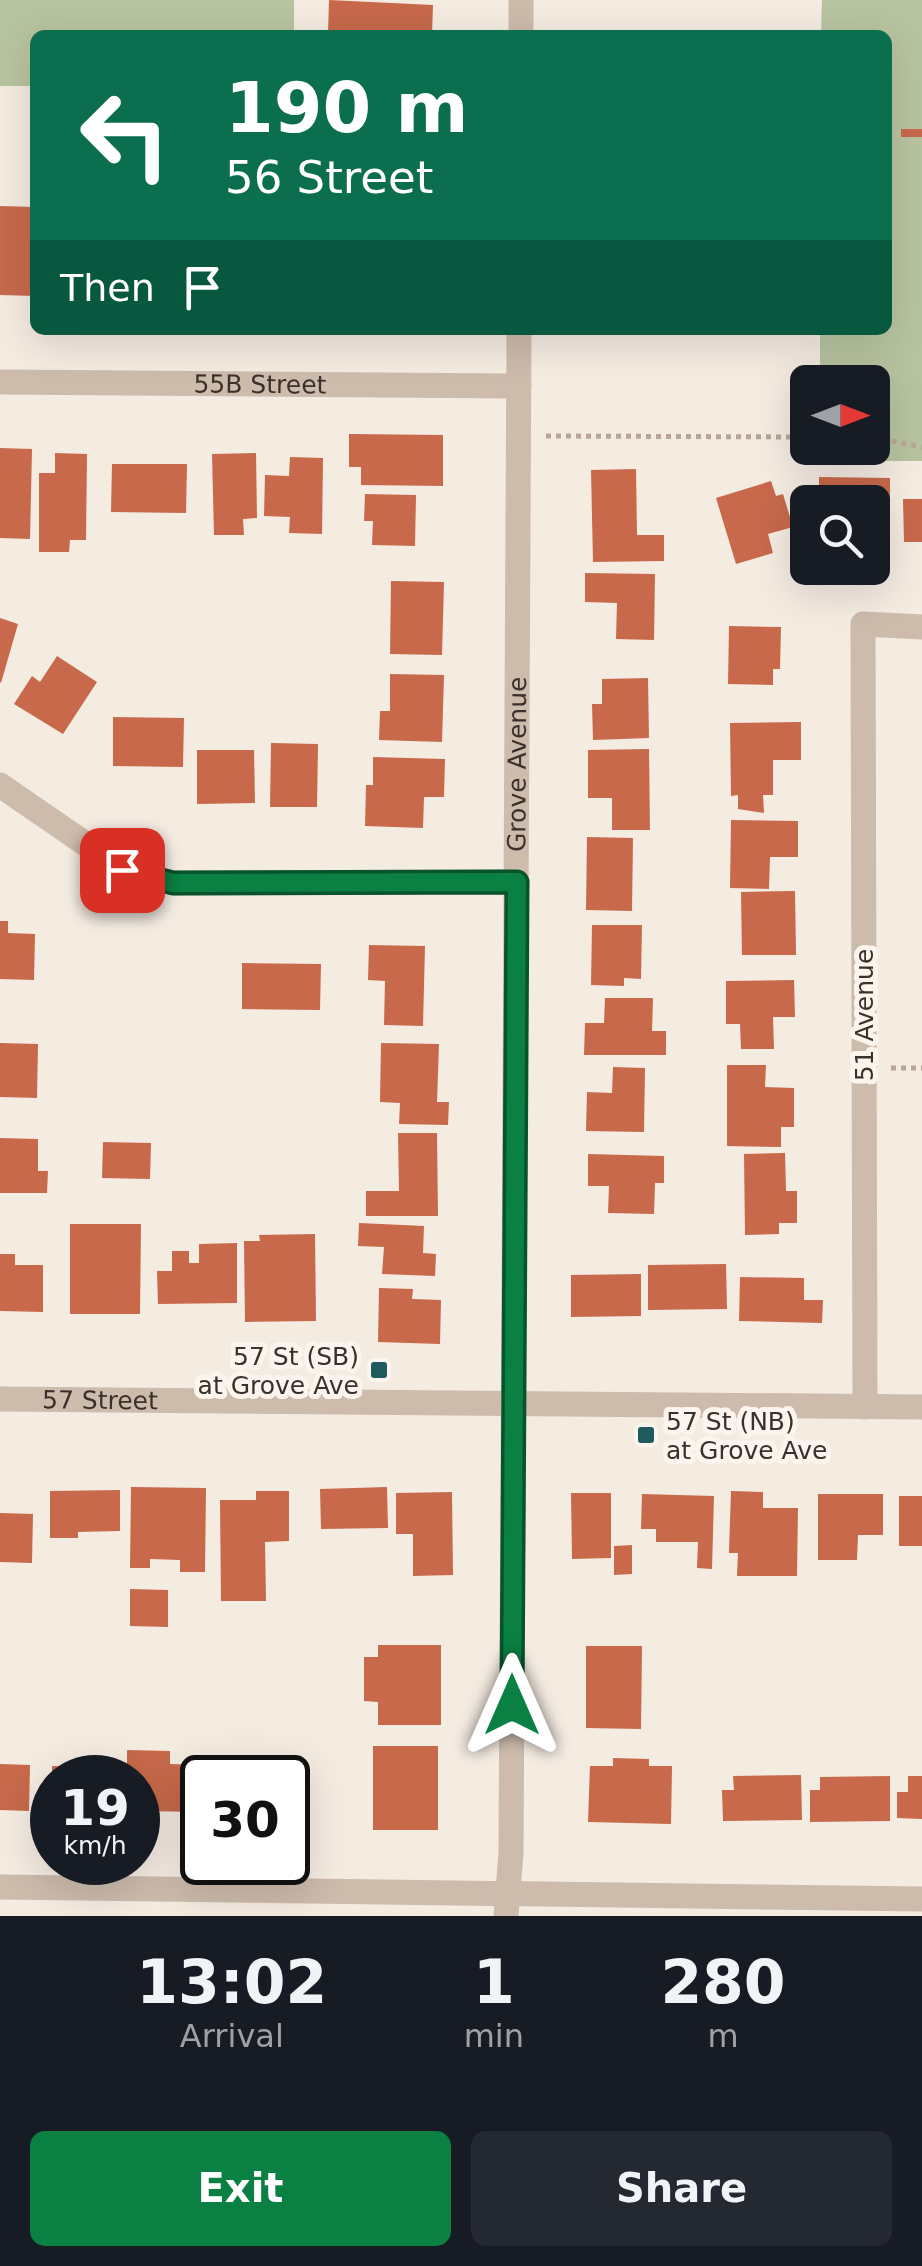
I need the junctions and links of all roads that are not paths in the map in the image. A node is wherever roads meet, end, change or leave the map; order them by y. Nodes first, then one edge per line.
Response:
1 (521, 0) edge
2 (520, 30) edge
3 (520, 335) edge
4 (0, 382) edge
5 (519, 386) junction
6 (922, 627) edge
7 (0, 785) edge
8 (517, 882) junction
9 (0, 1399) edge
10 (515, 1405) junction
11 (865, 1407) junction
12 (922, 1407) edge
13 (0, 1887) edge
14 (922, 1899) edge
15 (508, 1905) edge
16 (890, 1907) edge

1 - 2 street
3 - 5 street, Grove Avenue
4 - 5 street, 55B Street
5 - 8 street, Grove Avenue
6 - 11 street, 51 Avenue
7 - 8 street
8 - 10 street, Grove Avenue
9 - 10 street, 57 Street
10 - 11 street, 57 Street
10 - 15 street, Grove Avenue
11 - 12 street, 57 Street
13 - 15 street
14 - 16 street
15 - 16 street

